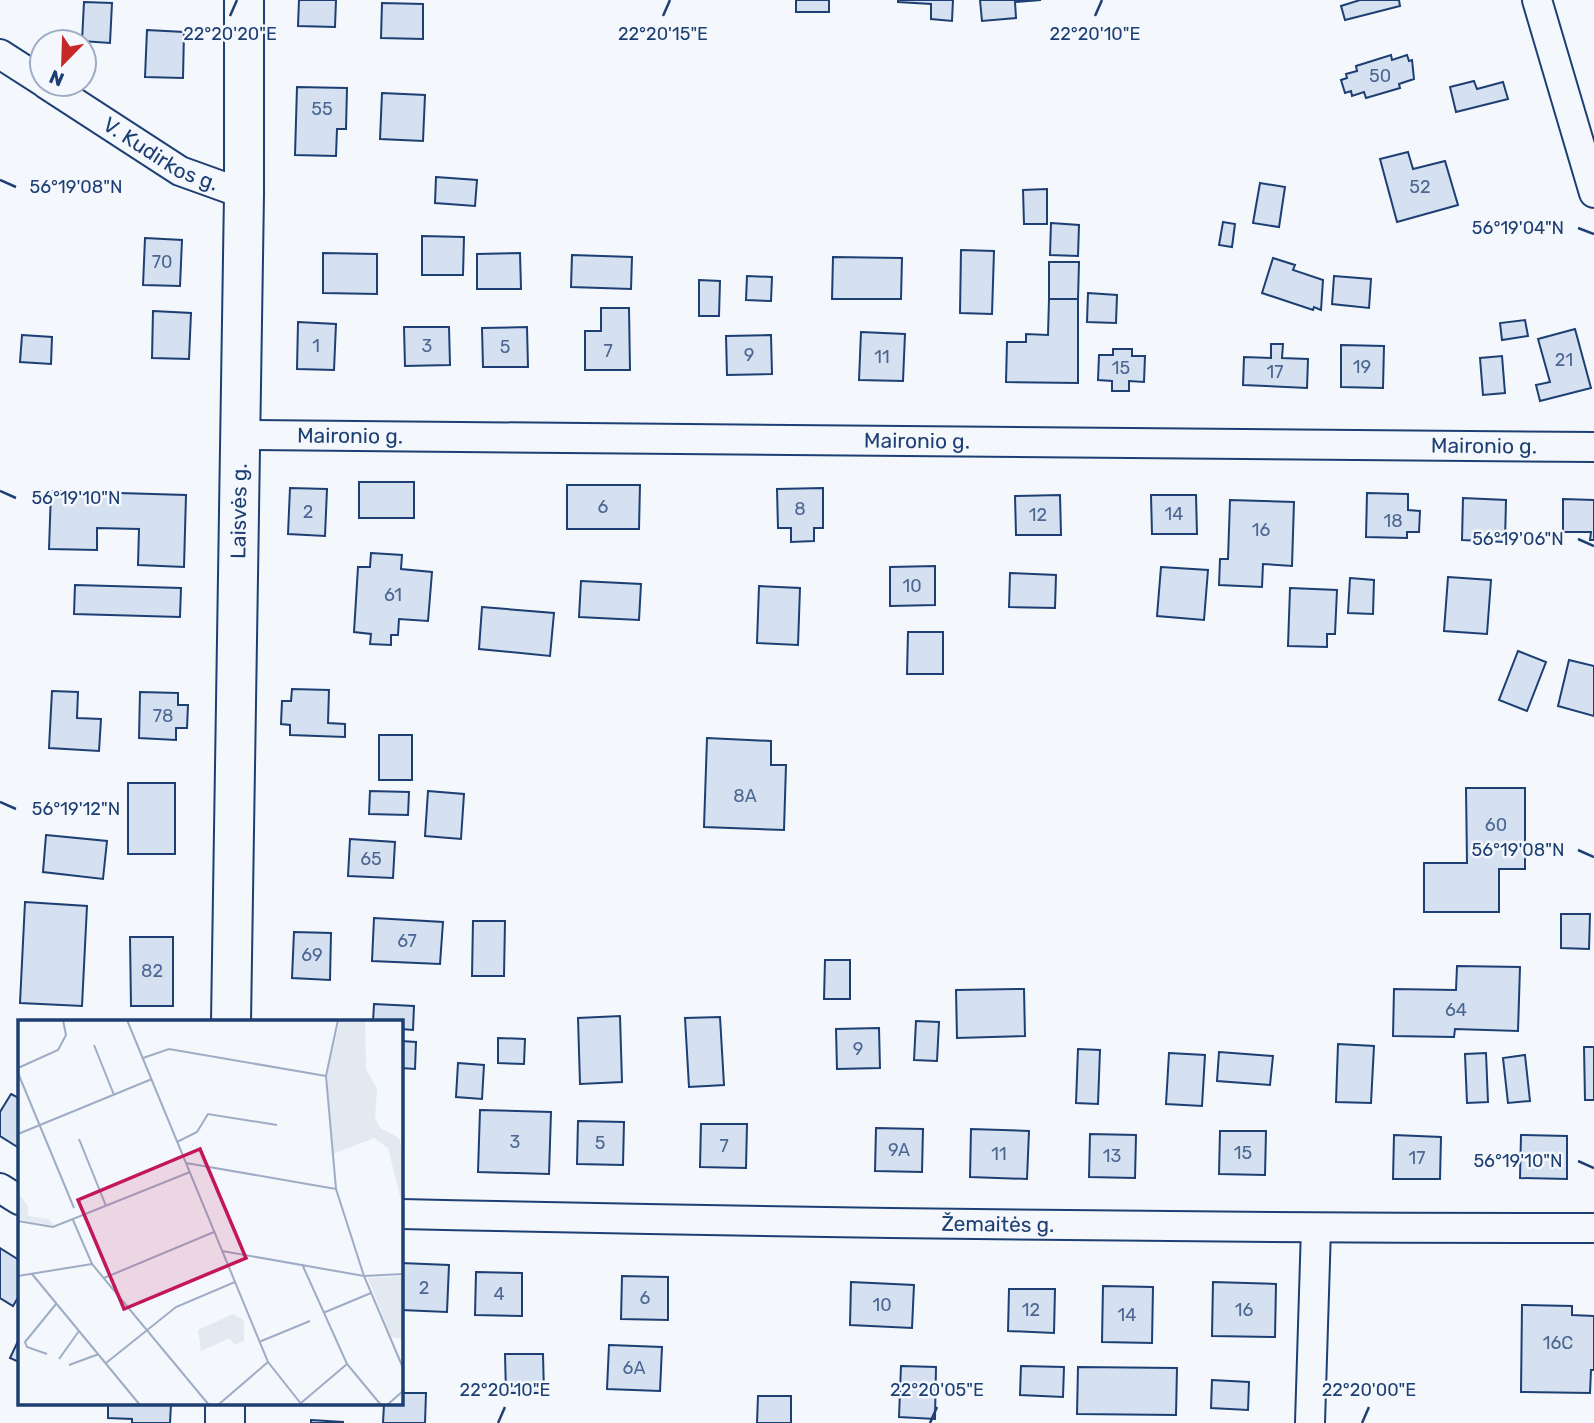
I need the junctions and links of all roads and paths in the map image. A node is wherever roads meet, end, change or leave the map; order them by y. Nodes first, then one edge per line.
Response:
1 (244, 0) edge
2 (1536, 0) edge
3 (0, 54) edge
4 (28, 72) edge
5 (67, 98) edge
6 (1594, 193) edge
7 (244, 194) junction
8 (240, 435) junction
9 (1594, 447) edge
10 (231, 1020) edge
11 (0, 1188) edge
12 (18, 1199) edge
13 (402, 1214) edge
14 (1594, 1227) edge
15 (1315, 1228) junction
16 (1310, 1423) edge

1 - 7 main road, Laisvės g.
2 - 6 street
3 - 4 street, V. Kudirkos g.
5 - 7 street, V. Kudirkos g.
7 - 8 main road, Laisvės g.
8 - 9 street, Maironio g.
8 - 10 main road, Laisvės g.
11 - 12 street
13 - 15 street, Žemaitės g.
14 - 15 street, Žemaitės g.
15 - 16 street

